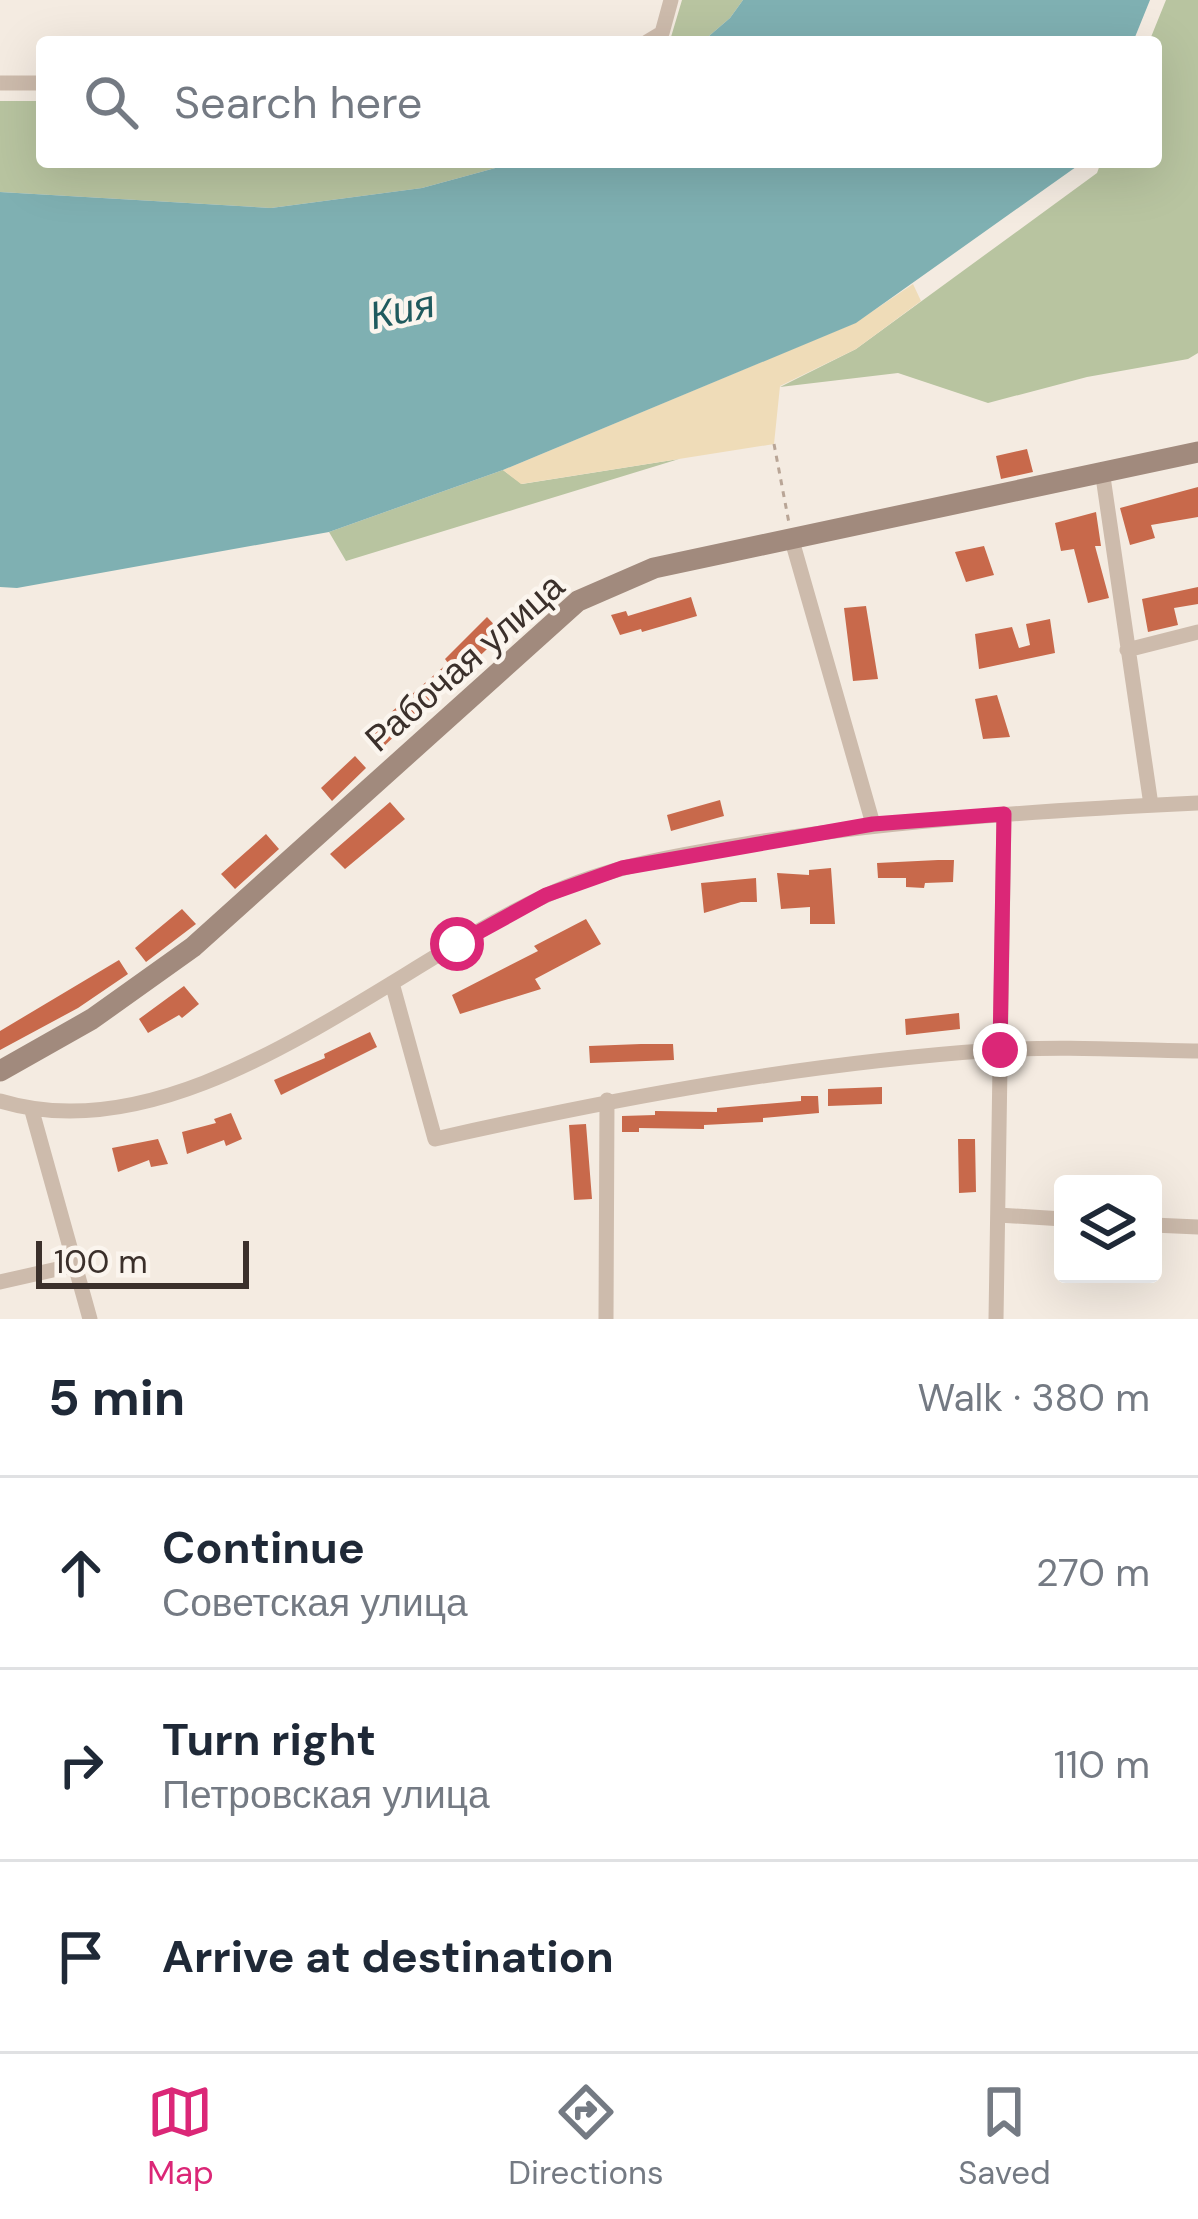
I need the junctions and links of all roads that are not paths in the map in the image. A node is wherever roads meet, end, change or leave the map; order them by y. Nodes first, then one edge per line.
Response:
1 (671, 0) edge
2 (655, 36) edge
3 (0, 83) edge
4 (36, 83) edge
5 (1198, 452) edge
6 (1102, 470) junction
7 (791, 537) junction
8 (1198, 632) edge
9 (1127, 650) junction
10 (1198, 803) edge
11 (1151, 805) junction
12 (1004, 814) junction
13 (873, 824) junction
14 (392, 982) junction
15 (1000, 1050) junction
16 (1198, 1051) edge
17 (0, 1071) edge
18 (607, 1100) junction
19 (0, 1101) edge
20 (32, 1111) junction
21 (998, 1215) junction
22 (1054, 1218) edge
23 (1162, 1225) edge
24 (1198, 1227) edge
25 (75, 1265) junction
26 (0, 1282) edge
27 (90, 1319) edge
28 (606, 1319) edge
29 (995, 1319) edge

1 - 2 street
3 - 4 street
5 - 6 main road, Рабочая улица
6 - 7 main road, Рабочая улица
6 - 9 street
7 - 13 street
7 - 17 main road, Рабочая улица
8 - 9 street
9 - 11 street
10 - 11 street
11 - 12 street
12 - 13 street
12 - 15 street
13 - 14 street
14 - 18 street
14 - 20 street
15 - 16 street
15 - 18 street
15 - 21 street
18 - 28 street
19 - 20 street
20 - 25 street
21 - 22 street
21 - 29 street
23 - 24 street
25 - 26 street
25 - 27 street

